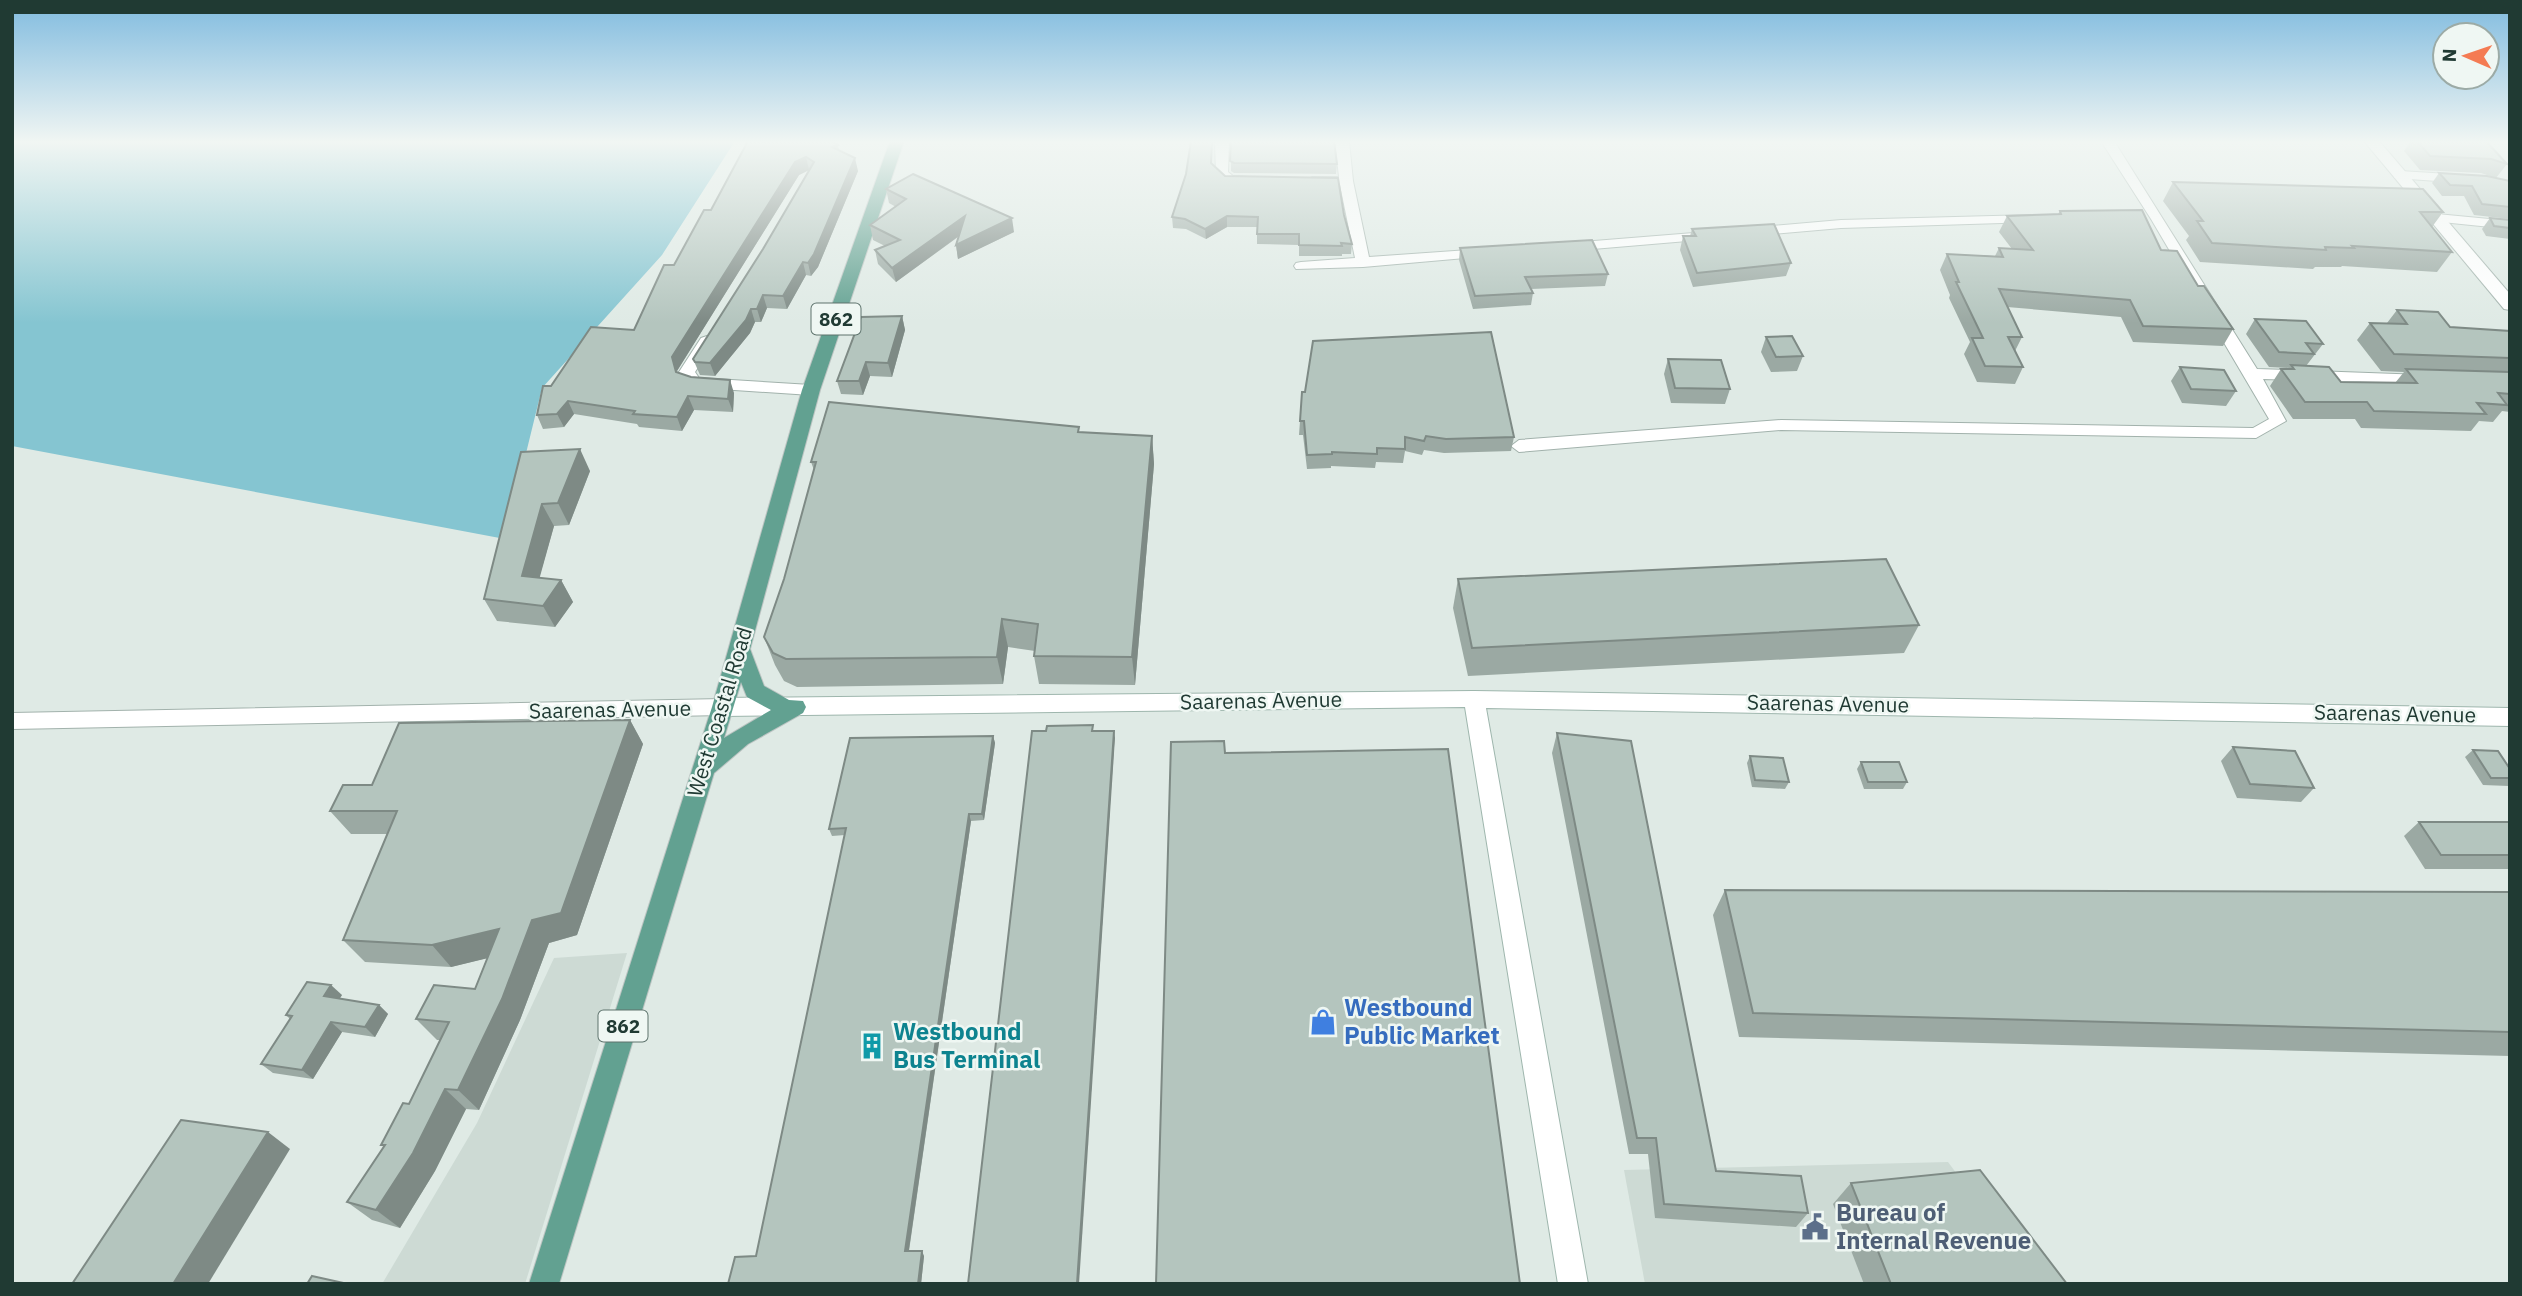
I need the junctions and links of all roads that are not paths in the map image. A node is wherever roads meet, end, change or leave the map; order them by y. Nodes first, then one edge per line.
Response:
1 (876, 201) edge
2 (1350, 201) edge
3 (2142, 201) edge
4 (2423, 201) edge
5 (2437, 218) junction
6 (2050, 219) edge
7 (2510, 225) edge
8 (1549, 248) edge
9 (1494, 252) edge
10 (1363, 263) junction
11 (1301, 266) dead end
12 (2510, 305) edge
13 (715, 328) edge
14 (2250, 374) junction
15 (2442, 381) edge
16 (811, 390) junction
17 (1518, 446) dead end
18 (739, 647) junction
19 (1474, 699) junction
20 (723, 707) junction
21 (789, 707) junction
22 (2510, 716) edge
23 (12, 721) edge
24 (703, 769) junction
25 (544, 1284) edge
26 (1573, 1284) edge

1 - 16 main road, West Coastal Road / 862
2 - 10 street
3 - 14 street
4 - 5 main road
5 - 7 street
5 - 12 main road
6 - 8 street
9 - 10 street
10 - 11 street
13 - 16 street
14 - 15 street
14 - 17 street
16 - 18 main road, West Coastal Road / 862
18 - 20 main road, West Coastal Road / 862
18 - 21 main road
19 - 21 main road, Saarenas Avenue
19 - 22 main road, Saarenas Avenue
19 - 26 main road
20 - 21 main road, Saarenas Avenue
20 - 23 street, Saarenas Avenue
20 - 24 main road, West Coastal Road / 862
21 - 24 main road
24 - 25 main road, West Coastal Road / 862

